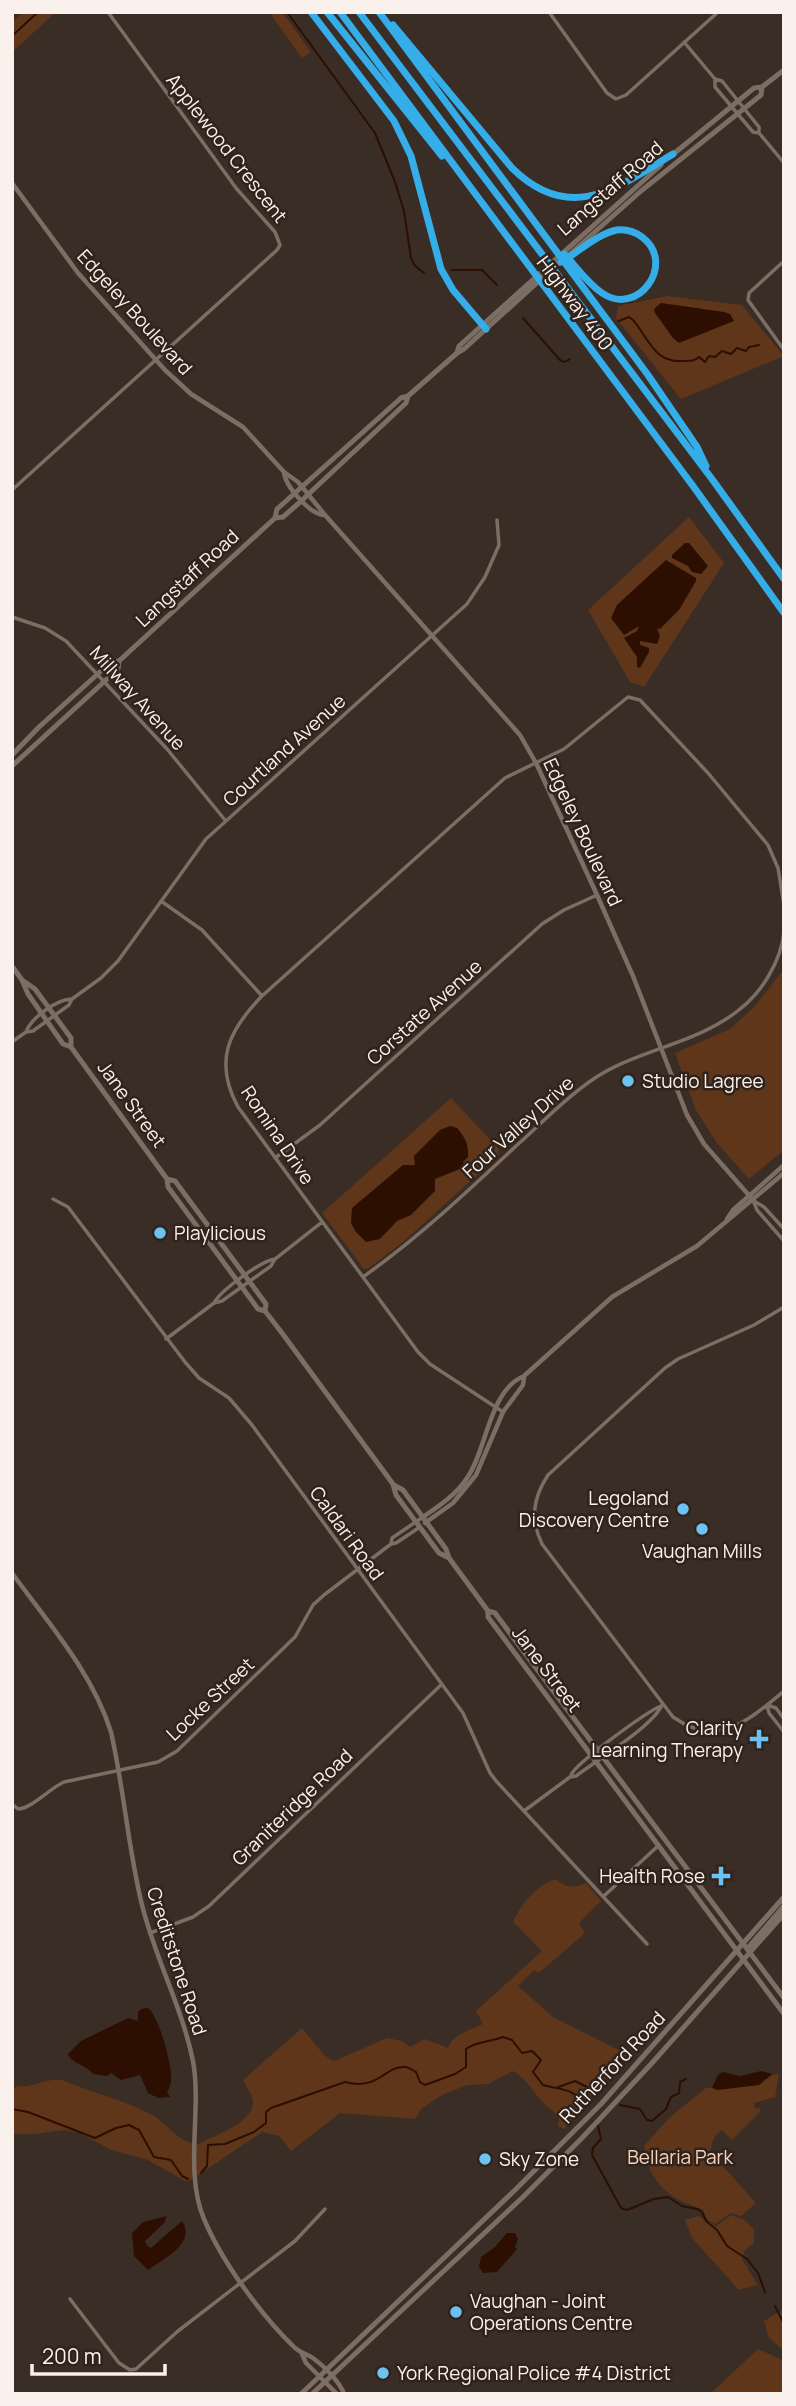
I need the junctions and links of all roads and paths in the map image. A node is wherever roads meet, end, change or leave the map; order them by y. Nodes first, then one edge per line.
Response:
1 (108, 12) edge
2 (311, 12) edge
3 (327, 12) edge
4 (340, 12) edge
5 (359, 12) edge
6 (379, 12) edge
7 (549, 12) edge
8 (718, 12) edge
9 (684, 42) junction
10 (784, 70) edge
11 (715, 79) junction
12 (762, 87) junction
13 (738, 101) junction
14 (732, 106) junction
15 (744, 108) junction
16 (738, 113) junction
17 (760, 133) junction
18 (673, 154) junction
19 (451, 163) junction
20 (784, 163) edge
21 (12, 183) edge
22 (15, 191) edge
23 (576, 247) junction
24 (555, 248) junction
25 (784, 261) edge
26 (560, 262) joint
27 (484, 327) junction
28 (784, 350) edge
29 (155, 359) junction
30 (408, 396) junction
31 (284, 472) junction
32 (712, 479) junction
33 (302, 486) junction
34 (12, 490) edge
35 (295, 492) junction
36 (307, 494) junction
37 (302, 499) junction
38 (324, 515) junction
39 (275, 518) junction
40 (497, 520) dead end
41 (784, 579) edge
42 (784, 613) edge
43 (12, 617) edge
44 (433, 636) junction
45 (120, 661) junction
46 (99, 674) junction
47 (104, 681) junction
48 (12, 755) edge
49 (536, 763) junction
50 (12, 766) edge
51 (225, 821) junction
52 (597, 895) junction
53 (161, 901) junction
54 (784, 905) edge
55 (784, 932) edge
56 (12, 966) edge
57 (22, 980) junction
58 (262, 996) junction
59 (72, 999) junction
60 (50, 1009) junction
61 (42, 1014) junction
62 (54, 1015) junction
63 (47, 1021) junction
64 (26, 1032) junction
65 (12, 1042) edge
66 (71, 1047) junction
67 (661, 1048) junction
68 (275, 1158) junction
69 (784, 1165) edge
70 (784, 1172) edge
71 (167, 1179) junction
72 (751, 1198) junction
73 (53, 1199) dead end
74 (322, 1222) junction
75 (784, 1229) edge
76 (784, 1241) edge
77 (363, 1277) junction
78 (247, 1279) junction
79 (239, 1284) junction
80 (784, 1307) edge
81 (265, 1311) junction
82 (166, 1339) junction
83 (524, 1377) junction
84 (496, 1408) junction
85 (503, 1412) junction
86 (393, 1484) junction
87 (425, 1519) junction
88 (418, 1524) junction
89 (449, 1558) junction
90 (358, 1568) junction
91 (12, 1573) edge
92 (488, 1611) junction
93 (442, 1684) junction
94 (784, 1691) edge
95 (663, 1705) junction
96 (768, 1705) junction
97 (784, 1719) edge
98 (784, 1732) edge
99 (598, 1750) junction
100 (591, 1755) junction
101 (603, 1756) junction
102 (596, 1761) junction
103 (118, 1772) junction
104 (570, 1777) junction
105 (12, 1804) edge
106 (524, 1811) junction
107 (659, 1845) junction
108 (604, 1896) junction
109 (784, 1897) edge
110 (784, 1906) edge
111 (784, 1914) edge
112 (150, 1933) junction
113 (647, 1944) dead end
114 (747, 1947) junction
115 (738, 1951) junction
116 (744, 1958) junction
117 (784, 1998) edge
118 (784, 2014) edge
119 (325, 2209) dead end
120 (240, 2283) junction
121 (70, 2300) dead end
122 (302, 2354) junction
123 (324, 2370) junction
124 (330, 2375) junction
125 (318, 2376) junction
126 (324, 2381) junction
127 (301, 2394) edge
128 (312, 2394) edge
129 (337, 2394) edge
130 (344, 2394) edge

1 - 29 street, Applewood Crescent
2 - 27 highway
3 - 19 highway
4 - 19 highway, Highway 400
5 - 32 highway, Highway 400
6 - 18 highway
6 - 24 highway
7 - 9 street
8 - 9 street
9 - 11 street
10 - 12 main road, Langstaff Road
11 - 13 street
11 - 14 street
12 - 13 main road, Langstaff Road
12 - 15 main road, Langstaff Road
13 - 14 main road, Langstaff Road
13 - 15 street
14 - 16 street
14 - 18 main road, Langstaff Road
15 - 16 main road, Langstaff Road
15 - 17 street
16 - 17 street
16 - 23 main road, Langstaff Road
17 - 20 street
18 - 23 main road, Langstaff Road
19 - 42 highway, Highway 400
21 - 22 street, Edgeley Boulevard
22 - 29 street, Edgeley Boulevard
23 - 24 highway
23 - 26 highway
23 - 27 main road, Langstaff Road
24 - 32 highway
25 - 28 street
26 - 27 main road, Langstaff Road
27 - 30 main road, Langstaff Road
29 - 31 street, Edgeley Boulevard
29 - 34 street, Applewood Crescent
30 - 33 main road, Langstaff Road
30 - 36 main road, Langstaff Road
31 - 33 street, Edgeley Boulevard
31 - 35 street, Edgeley Boulevard
32 - 41 highway, Highway 400
33 - 35 main road, Langstaff Road
33 - 36 street, Edgeley Boulevard
35 - 37 street, Edgeley Boulevard
35 - 39 main road, Langstaff Road
36 - 37 main road, Langstaff Road
36 - 38 street, Edgeley Boulevard
37 - 38 street, Edgeley Boulevard
37 - 39 main road, Langstaff Road
38 - 44 street, Edgeley Boulevard
39 - 45 main road, Langstaff Road
40 - 44 street, Courtland Avenue
43 - 46 street, Millway Avenue
44 - 49 street, Edgeley Boulevard
44 - 51 street, Courtland Avenue
45 - 46 main road, Langstaff Road
45 - 47 main road, Langstaff Road
46 - 47 street, Millway Avenue
46 - 48 main road, Langstaff Road
47 - 50 main road, Langstaff Road
47 - 51 street, Millway Avenue
49 - 52 street, Edgeley Boulevard
49 - 54 street
49 - 58 street, Romina Drive
51 - 53 street, Courtland Avenue
52 - 67 street, Edgeley Boulevard
52 - 68 street, Corstate Avenue
53 - 58 street
53 - 59 street, Courtland Avenue
55 - 67 street, Four Valley Drive
56 - 57 main road, Jane Street
57 - 60 main road, Jane Street
57 - 61 main road, Jane Street
58 - 68 street, Romina Drive
59 - 60 street, Courtland Avenue
59 - 62 street, Courtland Avenue
60 - 61 street, Courtland Avenue
60 - 62 main road, Jane Street
61 - 63 main road, Jane Street
61 - 64 street, Courtland Avenue
62 - 63 street, Courtland Avenue
62 - 66 main road, Jane Street
63 - 64 street, Courtland Avenue
63 - 66 main road, Jane Street
64 - 65 street
66 - 71 main road, Jane Street
67 - 72 street, Edgeley Boulevard
67 - 77 street, Four Valley Drive
68 - 74 street, Romina Drive
69 - 72 street
70 - 72 street
71 - 78 main road, Jane Street
71 - 79 main road, Jane Street
72 - 75 street
72 - 76 street
72 - 83 street
73 - 82 street, Caldari Road
74 - 77 street, Romina Drive
74 - 78 street
77 - 84 street, Romina Drive
78 - 79 street
78 - 81 main road, Jane Street
79 - 81 main road, Jane Street
79 - 82 street
80 - 95 street
81 - 86 main road, Jane Street
82 - 90 street, Caldari Road
83 - 84 street
83 - 85 street
84 - 85 street, Romina Drive
84 - 87 street
85 - 87 street
86 - 87 main road, Jane Street
86 - 88 main road, Jane Street
87 - 88 street
87 - 89 main road, Jane Street
88 - 89 main road, Jane Street
88 - 90 street, Locke Street
89 - 92 main road, Jane Street
90 - 93 street, Caldari Road
90 - 103 street, Locke Street
91 - 103 street, Creditstone Road
92 - 99 main road, Jane Street
92 - 100 main road, Jane Street
93 - 106 street, Caldari Road
93 - 112 street, Graniteridge Road
94 - 96 street
95 - 96 street
95 - 99 street
95 - 101 street
96 - 97 street
96 - 98 street
99 - 100 street
99 - 101 main road, Jane Street
100 - 102 main road, Jane Street
100 - 104 street
101 - 102 street
101 - 114 main road, Jane Street
102 - 104 street
102 - 107 main road, Jane Street
103 - 105 street, Locke Street
103 - 112 street, Creditstone Road
104 - 106 street
106 - 108 street, Caldari Road
107 - 108 street
107 - 115 main road, Jane Street
108 - 113 street, Caldari Road
109 - 114 main road, Rutherford Road
110 - 114 main road
111 - 114 main road, Rutherford Road
112 - 120 street, Creditstone Road
114 - 115 main road, Rutherford Road
114 - 116 main road, Rutherford Road
114 - 117 main road, Jane Street
115 - 116 main road, Jane Street
115 - 123 main road, Rutherford Road
116 - 118 main road, Jane Street
116 - 124 main road, Rutherford Road
119 - 120 street
120 - 121 street
120 - 122 street, Creditstone Road
122 - 123 street, Creditstone Road
122 - 125 street, Creditstone Road
123 - 124 street, Creditstone Road
123 - 125 main road, Rutherford Road
124 - 126 main road, Rutherford Road
124 - 130 street, Creditstone Road
125 - 126 street, Creditstone Road
125 - 127 main road, Rutherford Road
126 - 128 main road, Rutherford Road
126 - 129 street, Creditstone Road

